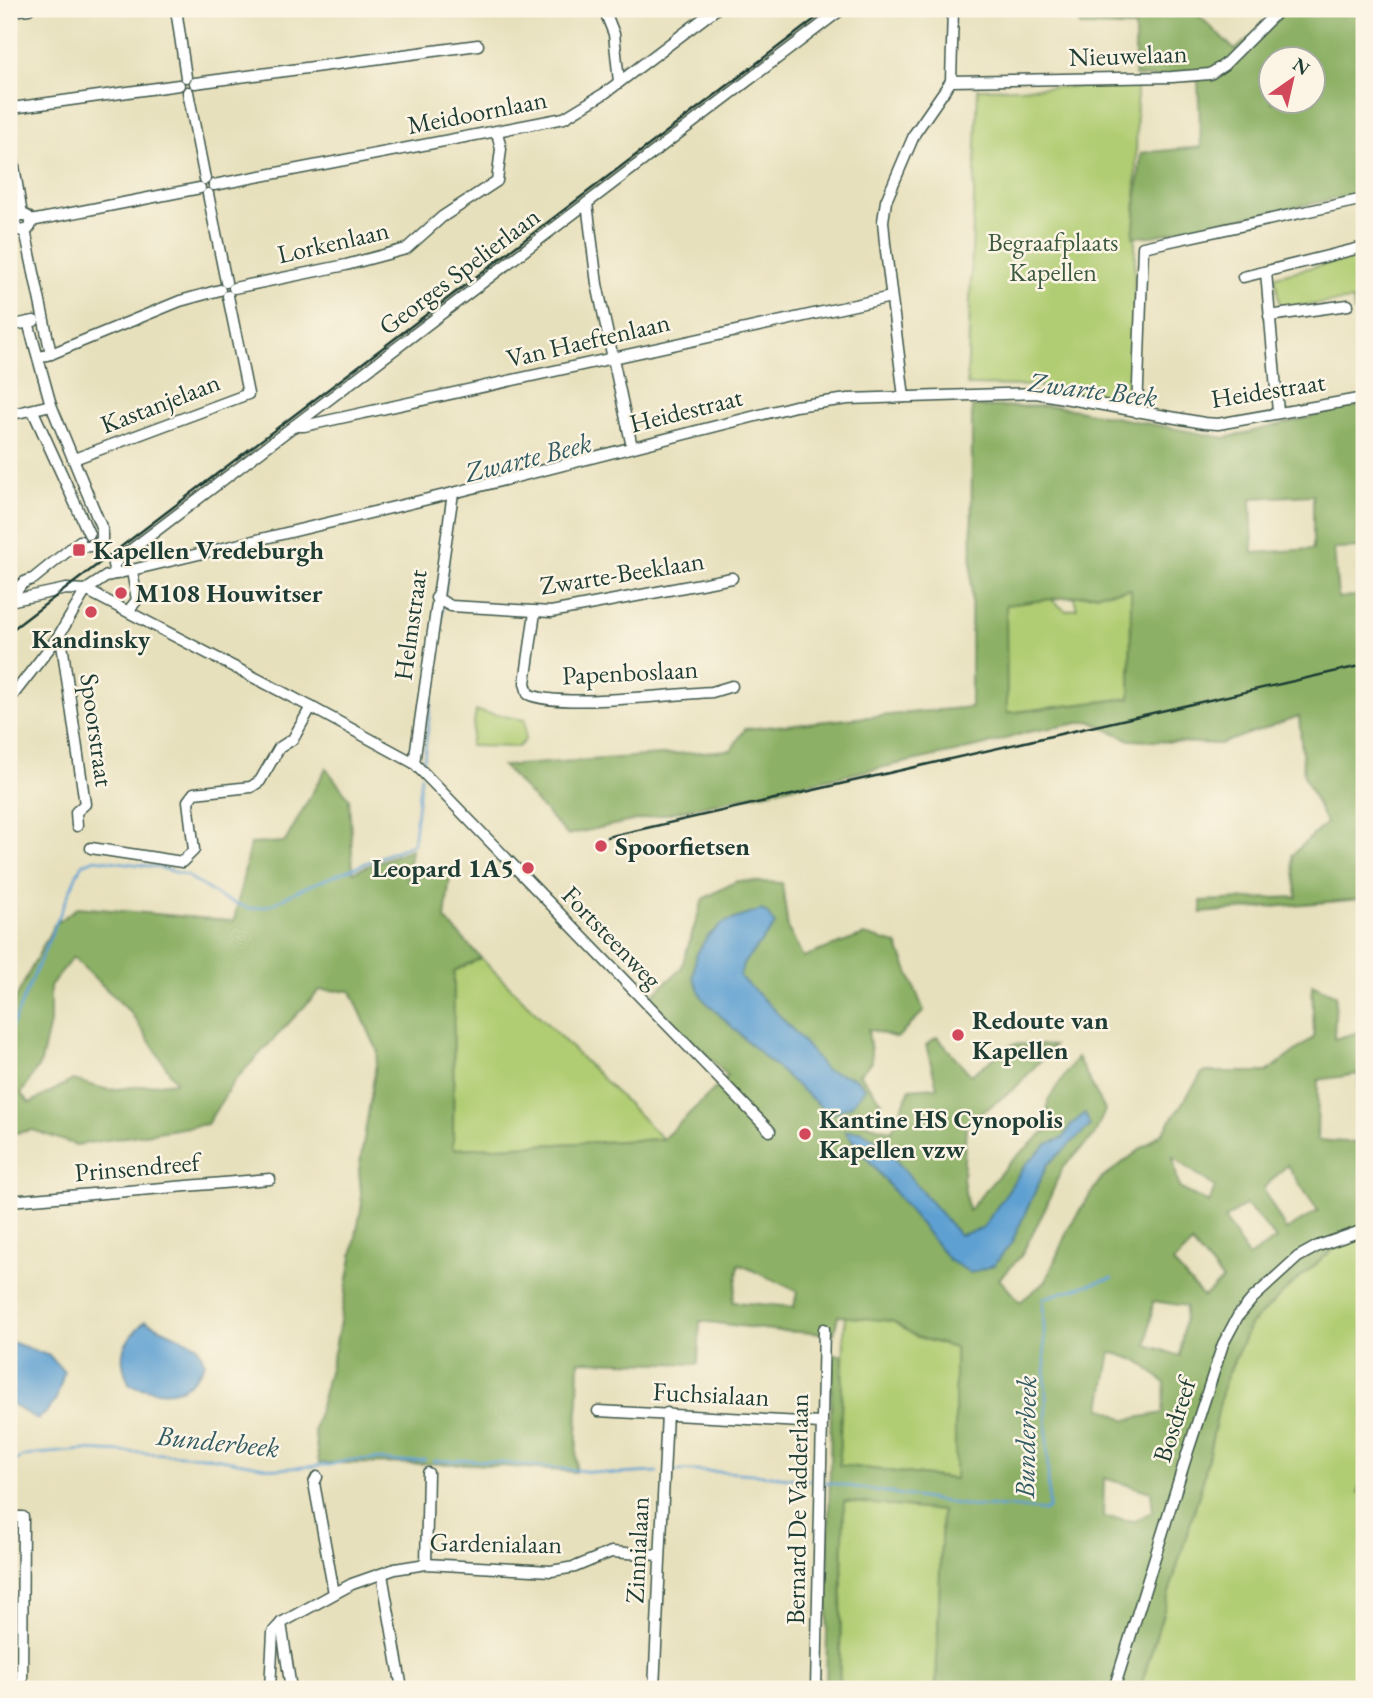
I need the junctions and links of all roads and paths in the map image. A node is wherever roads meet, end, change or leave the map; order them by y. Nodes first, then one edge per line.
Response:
1 (29, 9) edge
2 (176, 9) edge
3 (604, 9) edge
4 (716, 9) edge
5 (842, 9) edge
6 (953, 9) edge
7 (1280, 9) edge
8 (9, 11) edge
9 (478, 45) dead end
10 (951, 81) junction
11 (619, 82) junction
12 (187, 84) junction
13 (10, 108) edge
14 (498, 132) junction
15 (9, 135) edge
16 (207, 187) junction
17 (1364, 199) edge
18 (587, 203) junction
19 (21, 224) edge
20 (1364, 247) edge
21 (1266, 272) junction
22 (1243, 277) dead end
23 (227, 289) junction
24 (891, 297) junction
25 (1348, 305) dead end
26 (1269, 316) junction
27 (44, 319) junction
28 (28, 322) junction
29 (9, 326) edge
30 (51, 354) junction
31 (39, 357) junction
32 (614, 358) junction
33 (904, 397) junction
34 (1364, 398) edge
35 (51, 405) junction
36 (33, 411) junction
37 (1137, 412) junction
38 (1278, 412) junction
39 (9, 415) edge
40 (294, 426) junction
41 (632, 447) junction
42 (74, 459) junction
43 (453, 493) junction
44 (97, 521) junction
45 (89, 534) junction
46 (76, 544) junction
47 (132, 571) junction
48 (116, 574) junction
49 (732, 578) dead end
50 (33, 579) junction
51 (86, 590) junction
52 (32, 595) junction
53 (436, 598) junction
54 (11, 600) edge
55 (129, 610) junction
56 (535, 612) junction
57 (58, 637) junction
58 (733, 686) dead end
59 (9, 700) edge
60 (311, 707) junction
61 (414, 763) junction
62 (77, 826) dead end
63 (91, 848) dead end
64 (771, 1131) dead end
65 (270, 1179) dead end
66 (9, 1201) edge
67 (1364, 1230) edge
68 (824, 1329) dead end
69 (598, 1412) dead end
70 (667, 1413) junction
71 (821, 1423) junction
72 (428, 1473) dead end
73 (317, 1477) dead end
74 (9, 1517) edge
75 (659, 1555) junction
76 (426, 1564) junction
77 (382, 1574) junction
78 (334, 1593) junction
79 (281, 1623) junction
80 (22, 1689) edge
81 (270, 1689) edge
82 (291, 1689) edge
83 (402, 1689) edge
84 (654, 1689) edge
85 (816, 1689) edge
86 (1114, 1689) edge

1 - 8 street
2 - 12 street, Kastanjelaan
3 - 11 street
4 - 11 street, Meidoornlaan
5 - 18 street, Georges Spelierlaan
6 - 10 street
7 - 10 street, Nieuwelaan
9 - 12 street
10 - 24 street
11 - 14 street, Meidoornlaan
12 - 13 street
12 - 16 street, Kastanjelaan
14 - 16 street, Meidoornlaan
14 - 23 street, Lorkenlaan
15 - 19 street
16 - 19 street, Meidoornlaan
16 - 23 street, Kastanjelaan
17 - 37 street
18 - 32 street
18 - 40 street, Georges Spelierlaan
19 - 27 street
20 - 21 street
21 - 22 street
21 - 26 street
23 - 30 street, Lorkenlaan
23 - 42 street, Kastanjelaan
24 - 32 street, Van Haeftenlaan
24 - 33 street
25 - 26 street
26 - 38 street
27 - 28 street
27 - 30 street
28 - 29 street
28 - 31 street
30 - 31 street, Lorkenlaan
31 - 35 street
32 - 40 street, Van Haeftenlaan
32 - 41 street
33 - 37 street, Heidestraat
33 - 41 street, Heidestraat
34 - 38 street, Heidestraat
35 - 36 street
35 - 42 street
36 - 39 street
36 - 45 street
37 - 38 street, Heidestraat
40 - 48 street, Georges Spelierlaan
41 - 43 street, Heidestraat
42 - 44 street
43 - 47 street, Heidestraat
43 - 53 street, Helmstraat
44 - 45 street
44 - 46 street
45 - 46 street
46 - 50 street
47 - 48 street, Heidestraat
47 - 55 street
48 - 51 street, Heidestraat
49 - 56 street, Zwarte-Beeklaan
50 - 52 street
50 - 54 street
51 - 52 street
51 - 55 street, Fortsteenweg
51 - 57 street
52 - 54 street
53 - 56 street, Zwarte-Beeklaan
53 - 61 street, Helmstraat
55 - 60 street, Fortsteenweg
56 - 58 street, Papenboslaan
57 - 59 street
57 - 62 street, Spoorstraat
60 - 61 street, Fortsteenweg
60 - 63 street
61 - 64 street, Fortsteenweg
65 - 66 street, Prinsendreef
67 - 86 street, Bosdreef
68 - 71 street, Bernard De Vadderlaan
69 - 70 street, Fuchsialaan
70 - 71 street, Fuchsialaan
70 - 75 street, Zinnialaan
71 - 85 street, Bernard De Vadderlaan
72 - 76 street
73 - 78 street
74 - 80 street
75 - 76 street, Gardenialaan
75 - 84 street, Zinnialaan
76 - 77 street, Gardenialaan
77 - 78 street, Gardenialaan
77 - 83 street
78 - 79 street, Gardenialaan
79 - 81 street
79 - 82 street

